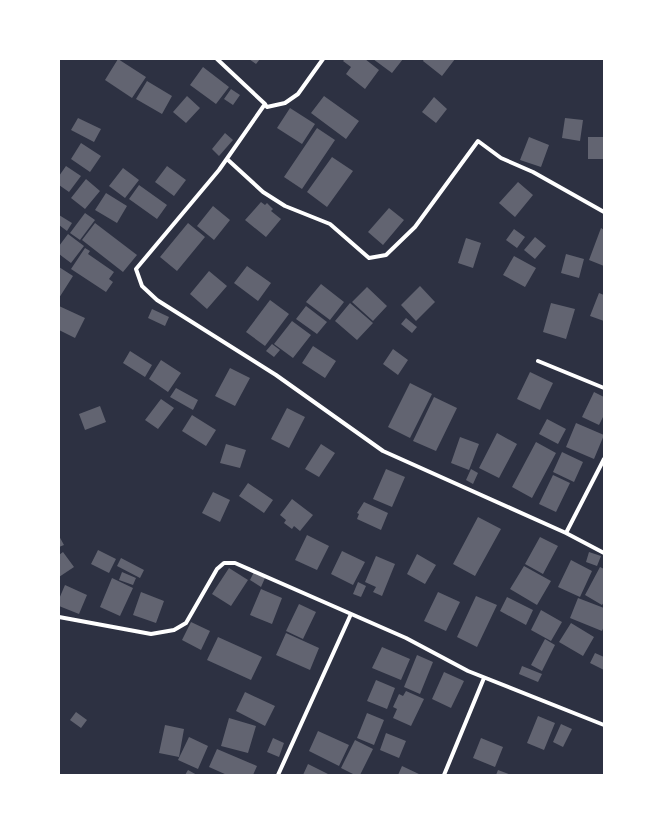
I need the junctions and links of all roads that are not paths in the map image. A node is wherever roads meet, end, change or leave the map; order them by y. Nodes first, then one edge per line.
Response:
1 (217, 59) edge
2 (323, 59) edge
3 (265, 104) junction
4 (227, 159) junction
5 (604, 212) edge
6 (538, 361) dead end
7 (604, 388) edge
8 (604, 459) edge
9 (566, 533) junction
10 (604, 553) edge
11 (351, 614) junction
12 (59, 617) edge
13 (484, 678) junction
14 (604, 725) edge
15 (278, 775) edge
16 (444, 775) edge

1 - 3 street
2 - 3 street
3 - 4 street
4 - 5 street
4 - 9 street
6 - 7 street
8 - 9 street
9 - 10 street
11 - 12 street
11 - 13 street
11 - 15 street
13 - 14 street
13 - 16 street

